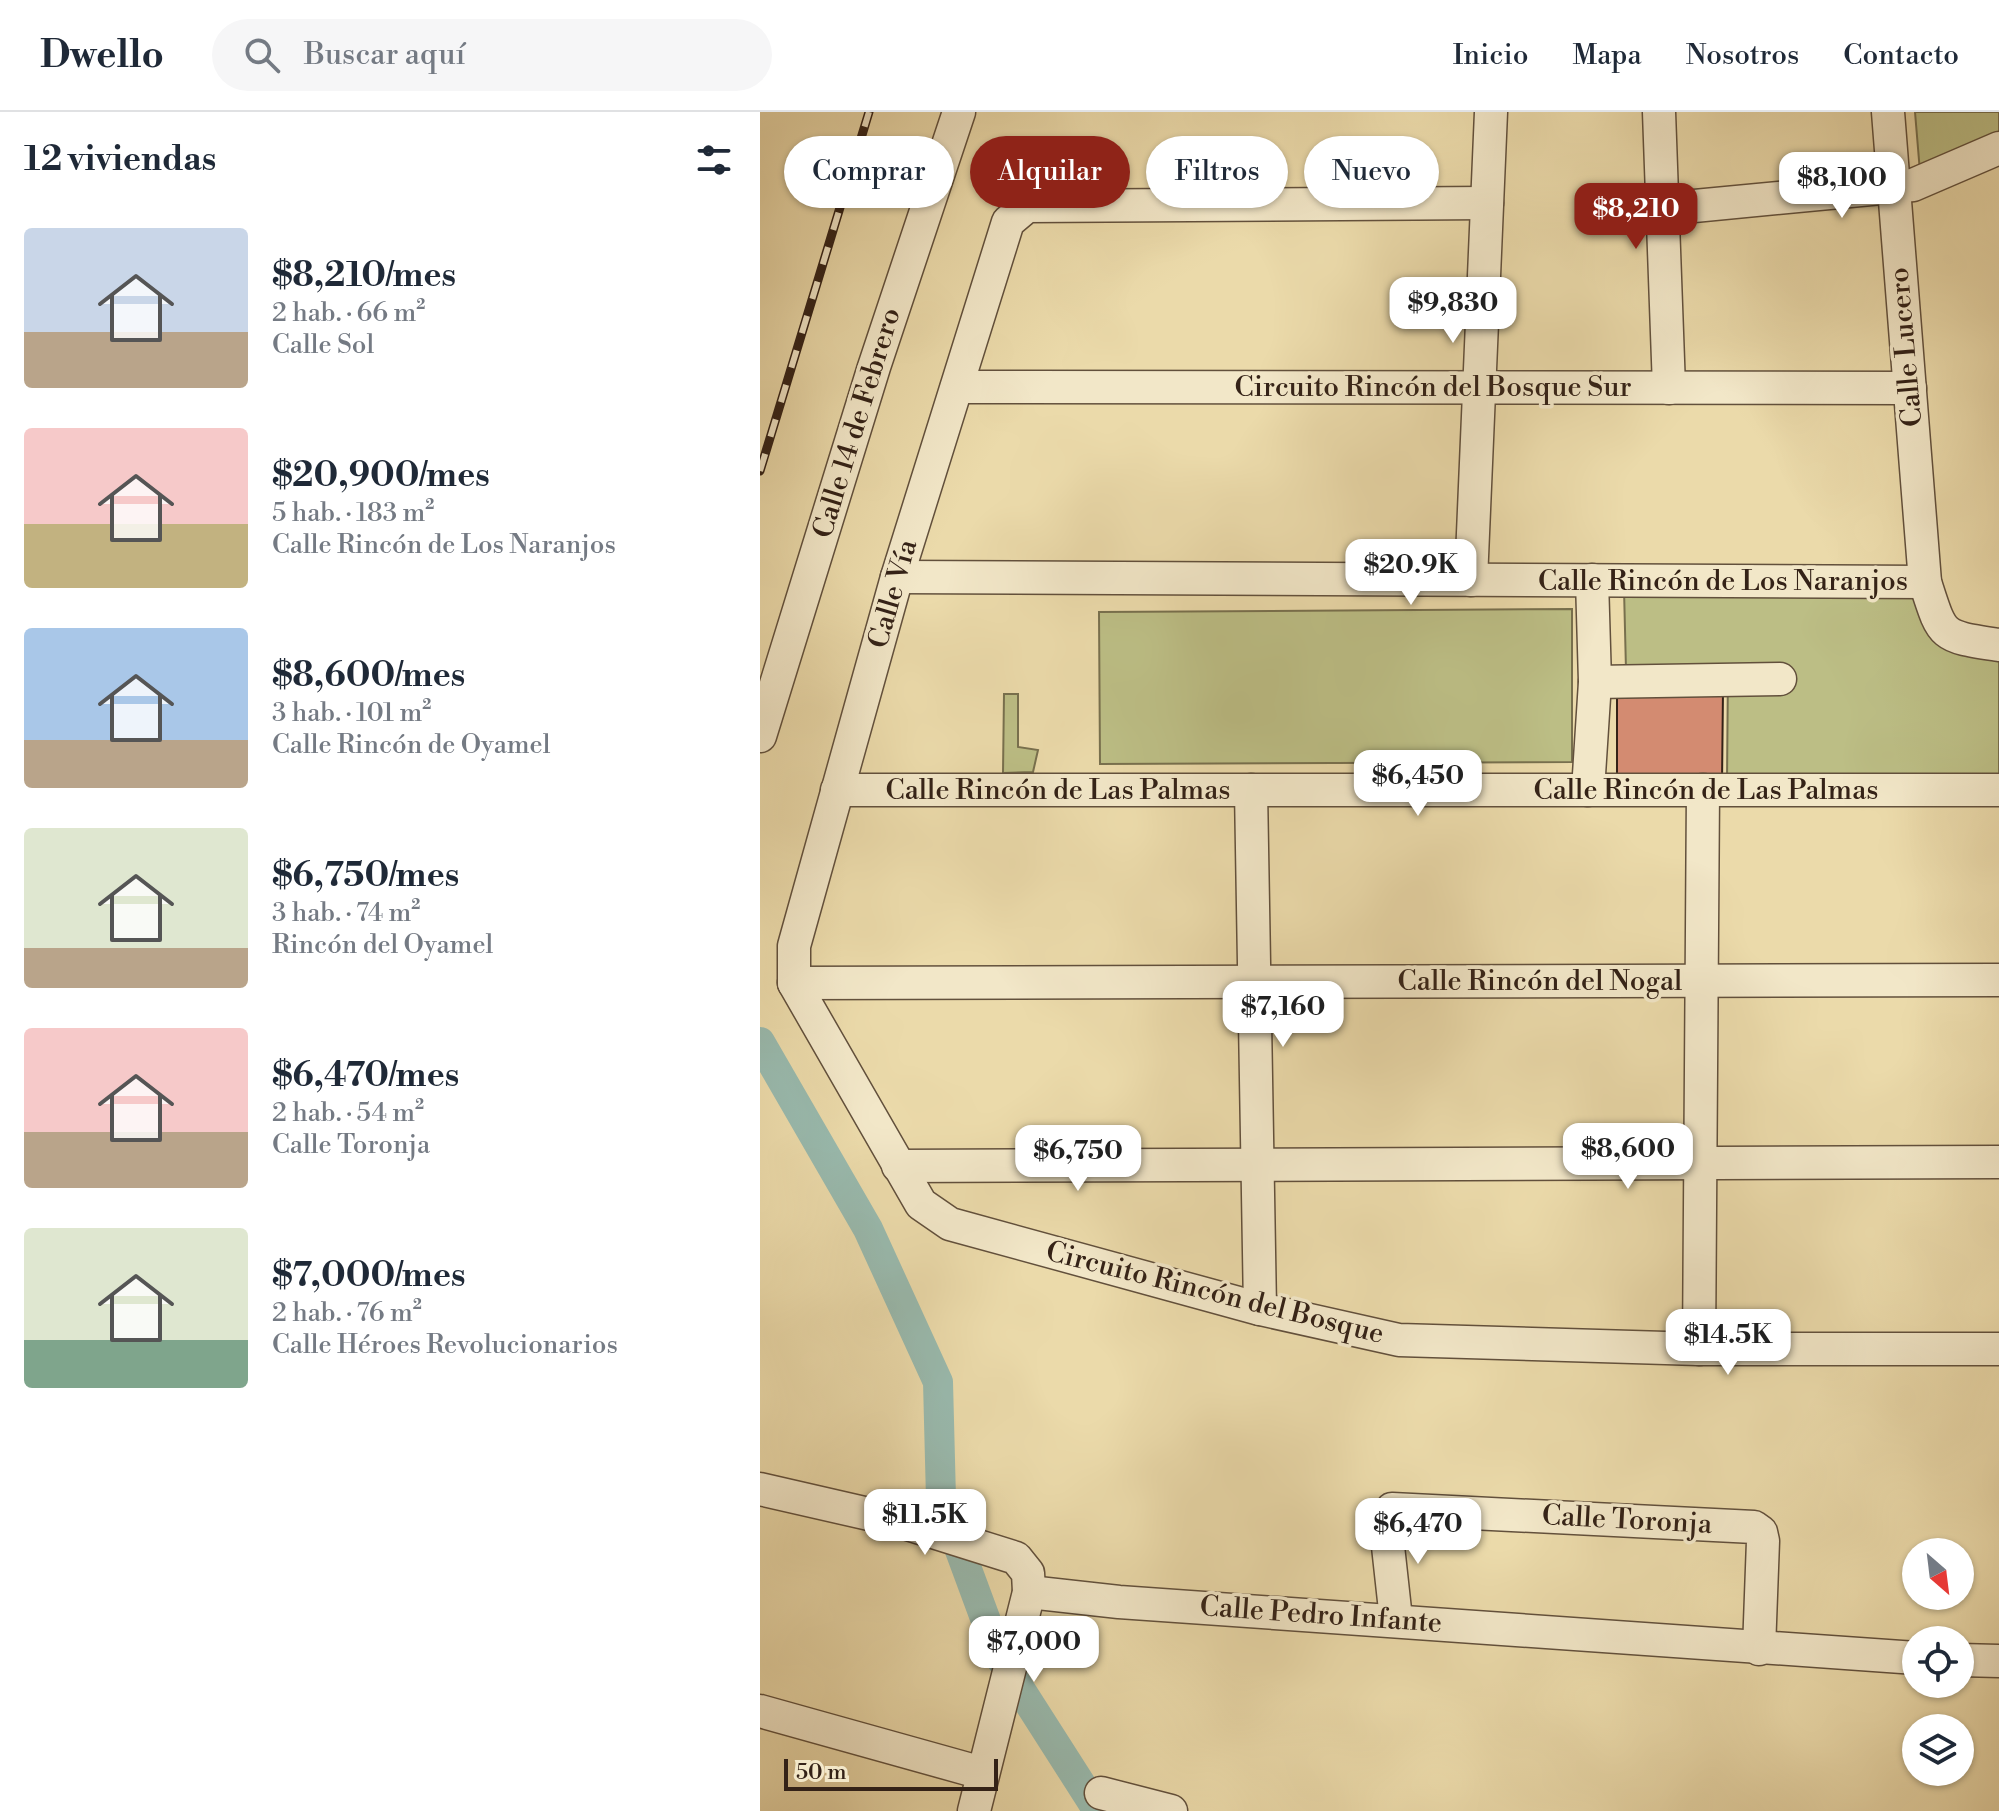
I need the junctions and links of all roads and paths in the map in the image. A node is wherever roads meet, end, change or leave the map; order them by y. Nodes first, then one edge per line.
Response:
1 (959, 112) edge
2 (1491, 112) edge
3 (1659, 112) edge
4 (1888, 112) edge
5 (1999, 148) edge
6 (1894, 187) junction
7 (1487, 203) junction
8 (1663, 209) junction
9 (957, 387) junction
10 (1479, 387) junction
11 (1669, 388) junction
12 (1910, 388) junction
13 (897, 577) junction
14 (1471, 580) junction
15 (1592, 580) junction
16 (1925, 582) junction
17 (1999, 645) edge
18 (1780, 679) dead end
19 (1595, 682) junction
20 (760, 736) edge
21 (837, 790) junction
22 (1251, 790) junction
23 (1588, 790) junction
24 (1703, 790) junction
25 (1999, 790) edge
26 (1999, 980) edge
27 (1702, 981) junction
28 (1254, 982) junction
29 (794, 983) junction
30 (1999, 1162) edge
31 (1700, 1163) junction
32 (1257, 1165) junction
33 (898, 1166) junction
34 (1260, 1309) junction
35 (1699, 1349) junction
36 (1999, 1349) edge
37 (760, 1489) edge
38 (1029, 1592) junction
39 (1396, 1619) junction
40 (1759, 1649) junction
41 (1902, 1657) edge
42 (1974, 1660) edge
43 (1999, 1661) edge
44 (760, 1711) edge
45 (982, 1773) junction
46 (1101, 1793) dead end
47 (974, 1811) edge
48 (1171, 1811) edge

1 - 20 street, Calle 14 de Febrero
2 - 7 street
3 - 8 street
4 - 6 street, Calle Lucero
5 - 6 street
6 - 8 street
6 - 12 street, Calle Lucero
7 - 9 street, Calle Vía
7 - 10 street
8 - 11 street
9 - 10 street, Circuito Rincón del Bosque Sur
9 - 13 street, Calle Vía
10 - 11 street, Circuito Rincón del Bosque Sur
10 - 14 street
11 - 12 street, Circuito Rincón del Bosque Sur
12 - 16 street, Calle Lucero
13 - 14 street, Calle Rincón de Los Naranjos
13 - 21 street, Calle Vía
14 - 15 street, Calle Rincón de Los Naranjos
15 - 16 street, Calle Rincón de Los Naranjos
15 - 19 street
16 - 17 street, Calle Lucero
18 - 19 street
19 - 23 street
21 - 22 street, Calle Rincón de Las Palmas
21 - 29 street, Calle Vía
22 - 23 street, Calle Rincón de Las Palmas
22 - 28 street
23 - 24 street, Calle Rincón de Las Palmas
24 - 25 street, Calle Rincón de Las Palmas
24 - 27 street
26 - 27 street, Calle Rincón del Nogal
27 - 28 street, Calle Rincón del Nogal
27 - 31 street
28 - 29 street, Calle Rincón del Nogal
28 - 32 street
29 - 33 street
30 - 31 street
31 - 32 street
31 - 35 street
32 - 33 street
32 - 34 street
33 - 34 street, Circuito Rincón del Bosque
34 - 35 street, Circuito Rincón del Bosque
35 - 36 street, Circuito Rincón del Bosque
37 - 38 street
38 - 39 street, Calle Pedro Infante
38 - 45 street
39 - 40 street, Calle Pedro Infante
39 - 40 street, Calle Toronja
40 - 41 street, Calle Pedro Infante
42 - 43 street
44 - 45 street
45 - 47 street
46 - 48 street

